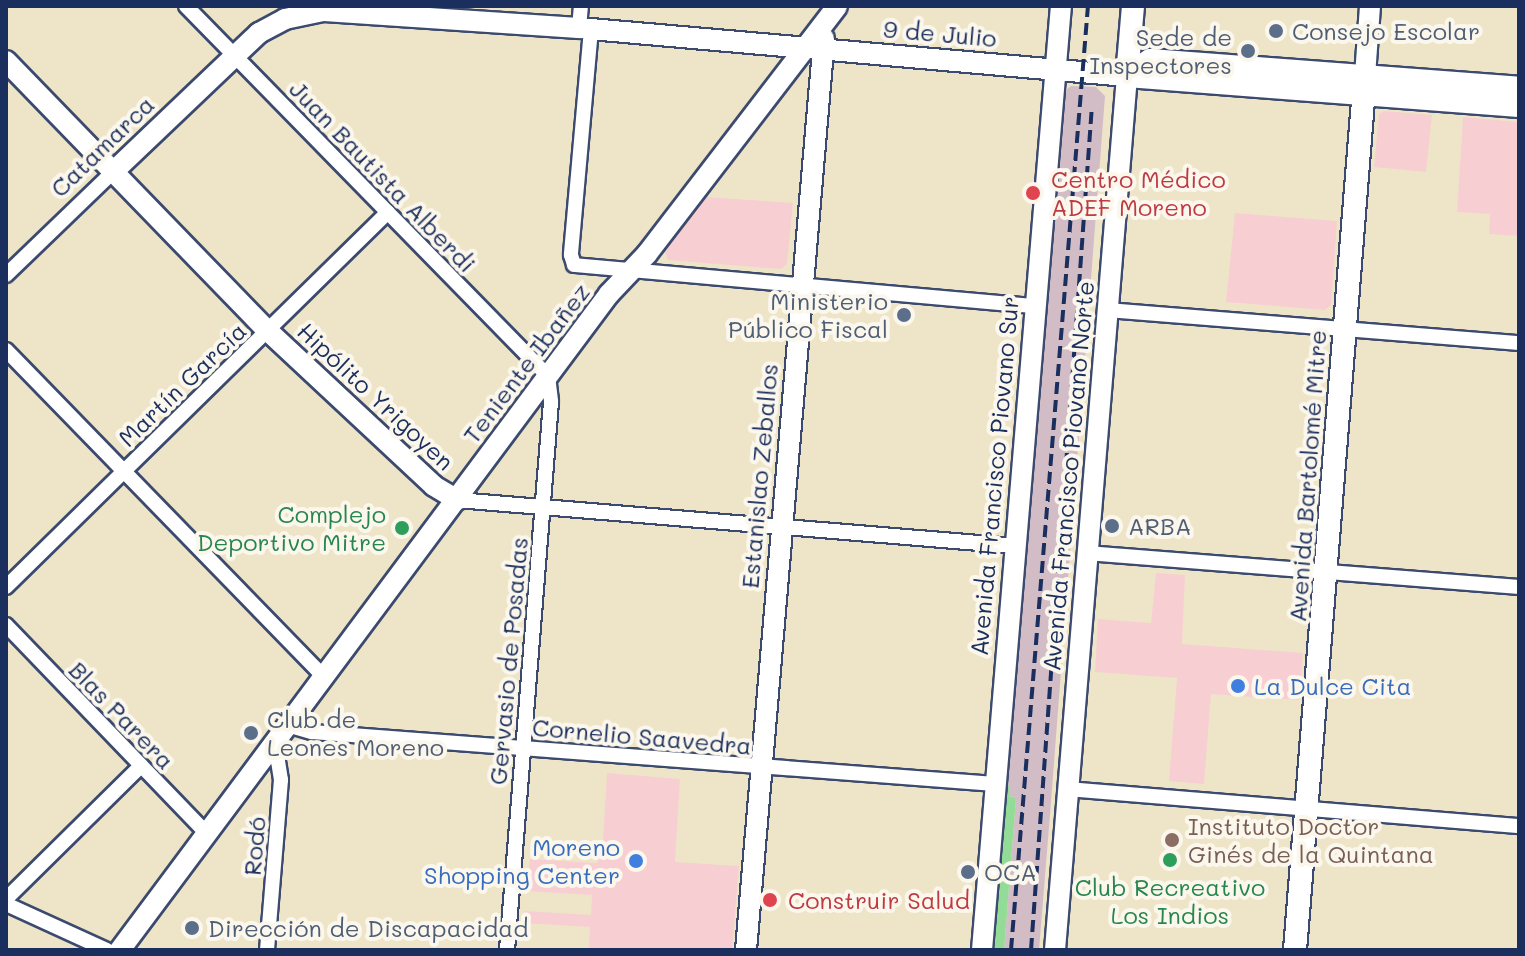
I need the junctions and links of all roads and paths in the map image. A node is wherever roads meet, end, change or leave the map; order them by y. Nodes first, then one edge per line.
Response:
1 (186, 6) edge
2 (581, 6) edge
3 (1061, 6) edge
4 (1133, 6) edge
5 (1370, 6) edge
6 (351, 9) edge
7 (830, 11) edge
8 (585, 28) junction
9 (815, 48) junction
10 (233, 55) junction
11 (6, 61) edge
12 (1056, 70) junction
13 (1127, 76) junction
14 (1364, 86) junction
15 (1519, 88) edge
16 (1519, 106) edge
17 (113, 172) junction
18 (388, 212) junction
19 (630, 273) junction
20 (6, 275) edge
21 (802, 287) junction
22 (1034, 306) junction
23 (1108, 310) junction
24 (1345, 330) junction
25 (268, 331) junction
26 (1519, 343) edge
27 (6, 350) edge
28 (548, 376) junction
29 (124, 471) junction
30 (457, 500) junction
31 (543, 507) junction
32 (780, 527) junction
33 (1015, 546) junction
34 (1087, 553) junction
35 (1326, 574) junction
36 (6, 587) edge
37 (1519, 587) edge
38 (6, 625) edge
39 (324, 677) junction
40 (287, 725) junction
41 (523, 748) junction
42 (269, 750) junction
43 (141, 766) junction
44 (761, 768) junction
45 (995, 784) junction
46 (1068, 789) junction
47 (1306, 809) junction
48 (1519, 826) edge
49 (207, 834) junction
50 (6, 902) edge
51 (107, 950) edge
52 (120, 950) edge
53 (267, 950) edge
54 (507, 950) edge
55 (746, 950) edge
56 (982, 950) edge
57 (1055, 950) edge
58 (1295, 950) edge

1 - 10 street, Juan Bautista Alberdi
2 - 8 street
3 - 12 street, Avenida Francisco Piovano Sur
4 - 13 main road, Avenida Francisco Piovano Norte
5 - 14 street, Avenida Bartolomé Mitre
6 - 8 street, 9 de Julio
6 - 10 street, 9 de Julio
7 - 9 street, Estanislao Zeballos
8 - 9 street, 9 de Julio
8 - 19 street
9 - 12 street, 9 de Julio
9 - 19 street, Teniente Ibañez
9 - 21 street, Estanislao Zeballos
10 - 17 street, Catamarca
10 - 18 street, Juan Bautista Alberdi
11 - 17 street, Hipólito Yrigoyen
12 - 13 street, 9 de Julio
12 - 22 street, Avenida Francisco Piovano Sur
13 - 14 main road
13 - 23 street, Avenida Francisco Piovano Norte
14 - 15 main road
14 - 16 main road
14 - 24 main road, Avenida Bartolomé Mitre
17 - 20 street, Catamarca
17 - 25 street, Hipólito Yrigoyen
18 - 25 street, Martín García
18 - 28 street, Juan Bautista Alberdi
19 - 21 street
19 - 28 street, Teniente Ibañez
21 - 22 street
21 - 32 street, Estanislao Zeballos
22 - 33 street, Avenida Francisco Piovano Sur
23 - 24 street
23 - 34 street, Avenida Francisco Piovano Norte
24 - 26 street
24 - 35 main road, Avenida Bartolomé Mitre
25 - 29 street, Martín García
25 - 30 street, Hipólito Yrigoyen
27 - 29 street
28 - 30 street, Teniente Ibañez
28 - 31 street, Gervasio de Posadas
29 - 36 street, Martín García
29 - 39 street
30 - 31 street, Hipólito Yrigoyen
30 - 39 street, Teniente Ibañez
31 - 32 street, Hipólito Yrigoyen
31 - 41 street, Gervasio de Posadas
32 - 33 street, Hipólito Yrigoyen
32 - 44 street, Estanislao Zeballos
33 - 45 street, Avenida Francisco Piovano Sur
34 - 35 street
34 - 46 street, Avenida Francisco Piovano Norte
35 - 37 street
35 - 47 main road, Avenida Bartolomé Mitre
38 - 43 street, Blas Parera
39 - 40 street, Teniente Ibañez
40 - 41 street, Cornelio Saavedra
40 - 42 street, Teniente Ibañez
41 - 44 street, Cornelio Saavedra
41 - 54 street, Gervasio de Posadas
42 - 49 street, Teniente Ibañez
42 - 53 street, Rodó
43 - 49 street, Blas Parera
43 - 50 street
44 - 45 street, Cornelio Saavedra
44 - 55 street, Estanislao Zeballos
45 - 56 street, Avenida Francisco Piovano Sur
46 - 47 street
46 - 57 street, Avenida Francisco Piovano Norte
47 - 48 street
47 - 58 main road, Avenida Bartolomé Mitre
49 - 52 street, Teniente Ibañez
50 - 51 street

